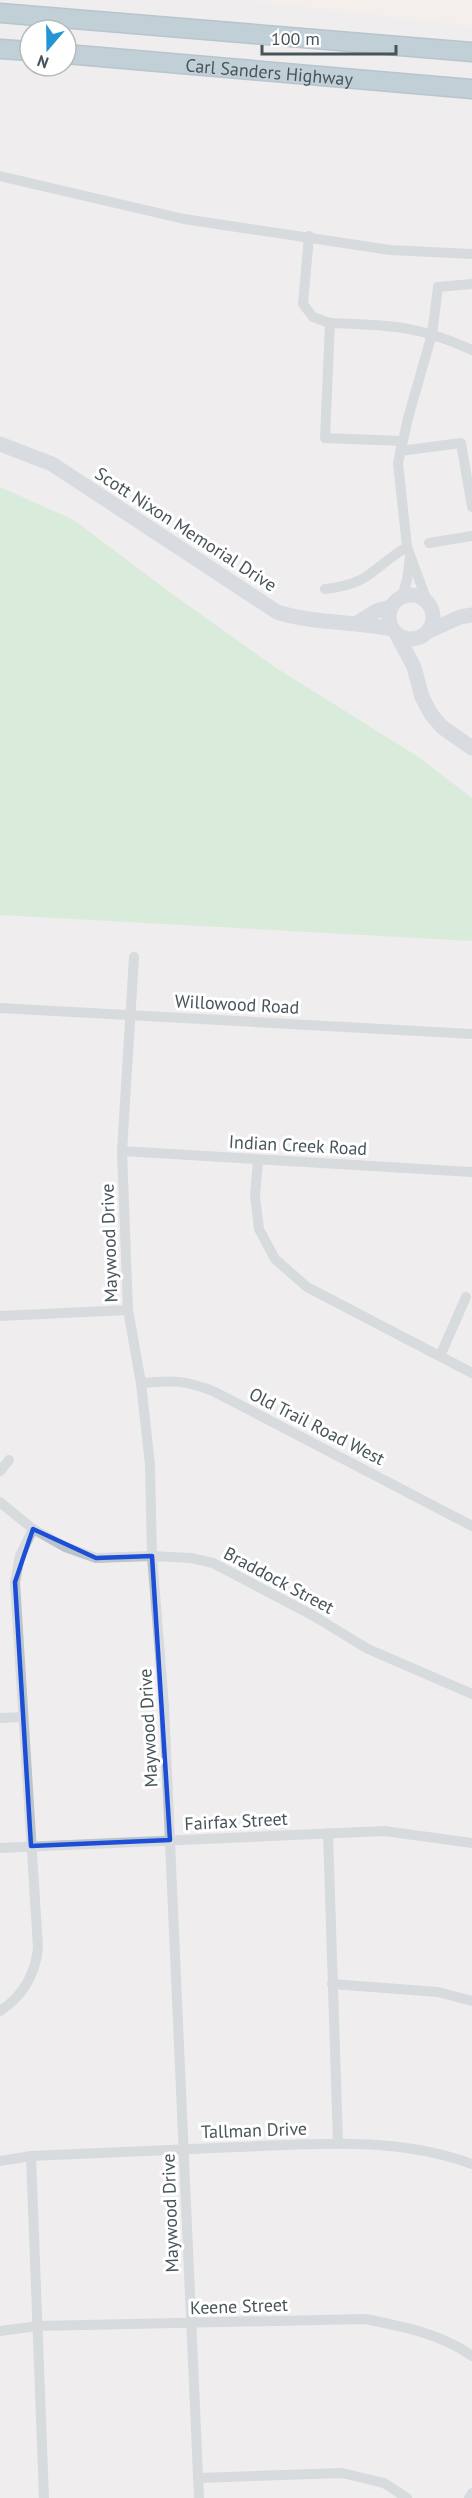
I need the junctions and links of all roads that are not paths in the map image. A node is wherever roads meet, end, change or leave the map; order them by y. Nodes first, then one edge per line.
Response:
1 (0, 13) edge
2 (0, 49) edge
3 (18, 50) edge
4 (472, 52) edge
5 (78, 55) edge
6 (472, 89) edge
7 (0, 176) edge
8 (309, 236) junction
9 (472, 254) edge
10 (472, 284) edge
11 (330, 322) junction
12 (432, 332) junction
13 (472, 350) edge
14 (472, 438) edge
15 (461, 443) junction
16 (0, 444) edge
17 (401, 446) junction
18 (472, 507) edge
19 (472, 536) edge
20 (429, 543) dead end
21 (408, 551) junction
22 (325, 589) dead end
23 (396, 602) junction
24 (429, 603) junction
25 (466, 616) edge
26 (357, 623) junction
27 (394, 632) junction
28 (427, 633) junction
29 (414, 667) junction
30 (472, 748) edge
31 (134, 957) dead end
32 (0, 1008) edge
33 (129, 1015) junction
34 (472, 1034) edge
35 (122, 1151) junction
36 (258, 1160) junction
37 (472, 1172) edge
38 (466, 1297) dead end
39 (128, 1310) junction
40 (0, 1316) edge
41 (440, 1356) junction
42 (472, 1373) edge
43 (141, 1383) junction
44 (9, 1460) dead end
45 (0, 1471) edge
46 (0, 1502) edge
47 (472, 1526) edge
48 (33, 1529) junction
49 (152, 1556) junction
50 (472, 1695) edge
51 (23, 1717) junction
52 (0, 1718) edge
53 (328, 1833) junction
54 (170, 1840) junction
55 (472, 1843) edge
56 (31, 1846) junction
57 (0, 1848) edge
58 (332, 1984) junction
59 (472, 2001) edge
60 (0, 2012) edge
61 (338, 2143) junction
62 (184, 2149) junction
63 (31, 2156) junction
64 (0, 2162) edge
65 (472, 2164) edge
66 (189, 2324) junction
67 (38, 2326) junction
68 (0, 2331) edge
69 (472, 2356) edge
70 (198, 2478) junction
71 (472, 2493) edge
72 (41, 2498) edge
73 (199, 2498) edge
74 (407, 2498) edge
75 (469, 2498) edge

1 - 4 highway, Carl Sanders Highway
2 - 3 highway
5 - 6 highway, Carl Sanders Highway
7 - 8 street
8 - 9 street
8 - 11 street
10 - 12 street
11 - 12 street
11 - 17 street
12 - 13 street
12 - 17 street
14 - 15 street
15 - 17 street
15 - 18 street
16 - 26 main road, Scott Nixon Memorial Drive
17 - 21 street
19 - 20 street
21 - 22 street
21 - 23 street
21 - 24 street
23 - 24 main road
23 - 26 main road
23 - 27 main road
24 - 25 main road
24 - 28 main road
25 - 28 main road
26 - 27 main road, Scott Nixon Memorial Drive
27 - 28 main road
27 - 29 main road
28 - 29 main road
29 - 30 main road
31 - 33 street, Maywood Drive
32 - 33 street, Willowood Road
33 - 34 street, Willowood Road
33 - 35 street, Maywood Drive
35 - 36 street, Indian Creek Road
35 - 39 street, Maywood Drive
36 - 37 street, Indian Creek Road
36 - 41 street
38 - 41 street
39 - 40 street
39 - 43 street, Maywood Drive
41 - 42 street
43 - 47 street, Old Trail Road West
43 - 49 street, Maywood Drive
44 - 45 street
46 - 48 street, Braddock Street
48 - 49 street, Braddock Street
48 - 51 street
49 - 50 street, Braddock Street
49 - 54 street, Maywood Drive
51 - 52 street
51 - 56 street
53 - 54 street, Fairfax Street
53 - 55 street, Fairfax Street
53 - 58 street
54 - 56 street, Fairfax Street
54 - 62 street, Maywood Drive
56 - 57 street, Fairfax Street
56 - 60 street
58 - 59 street
58 - 61 street
61 - 62 street, Tallman Drive
61 - 65 street, Tallman Drive
62 - 63 street, Tallman Drive
62 - 66 street, Maywood Drive
63 - 64 street, Tallman Drive
63 - 67 street
66 - 67 street, Keene Street
66 - 69 street, Keene Street
66 - 70 street, Maywood Drive
67 - 68 street, Keene Street
67 - 72 street
70 - 73 street, Maywood Drive
70 - 74 street
71 - 75 street

